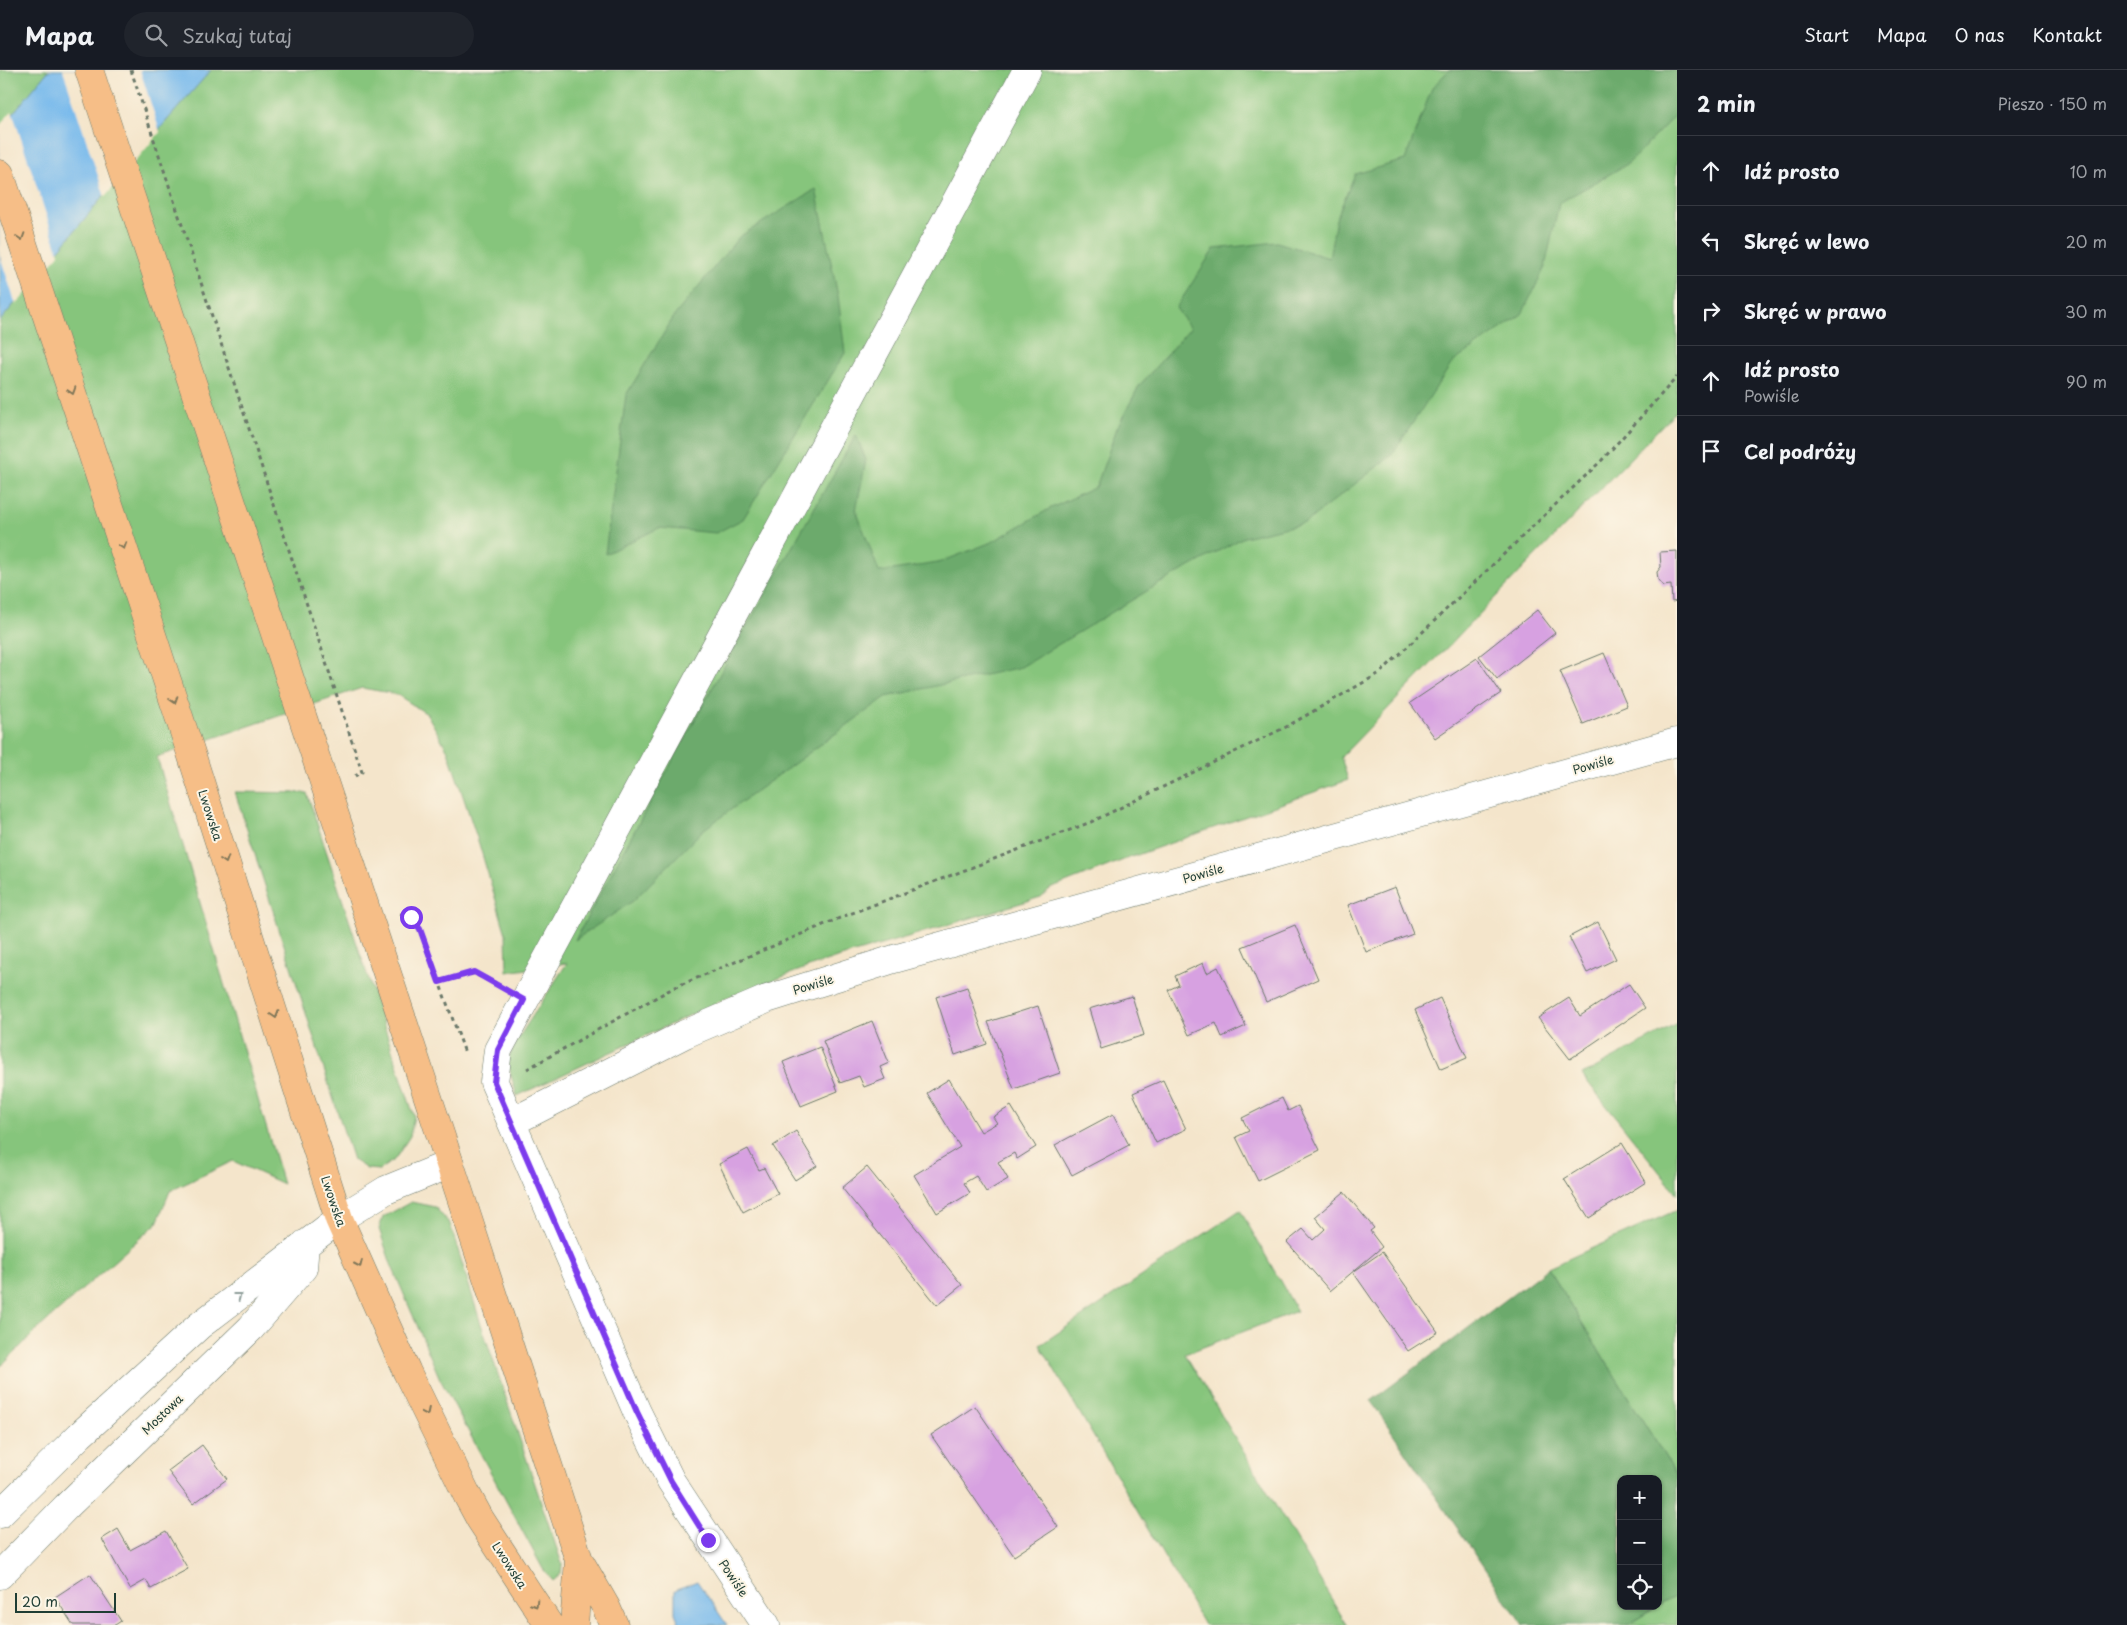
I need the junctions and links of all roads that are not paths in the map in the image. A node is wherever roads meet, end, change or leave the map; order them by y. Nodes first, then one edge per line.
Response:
1 (89, 70) edge
2 (1027, 70) edge
3 (0, 174) edge
4 (1677, 742) edge
5 (512, 1122) junction
6 (450, 1164) junction
7 (339, 1219) junction
8 (305, 1244) junction
9 (0, 1514) edge
10 (579, 1560) junction
11 (0, 1575) edge
12 (549, 1625) edge
13 (574, 1625) edge
14 (614, 1625) edge
15 (766, 1625) edge

1 - 6 main road
2 - 5 street
3 -> 7 main road, Lwowska
4 - 5 street, Powiśle
5 - 15 street, Powiśle
6 - 7 street
6 - 10 main road
7 - 8 street
7 -> 12 main road, Lwowska
9 -> 8 street
8 - 11 street, Mostowa
10 - 13 main road
10 - 14 main road

